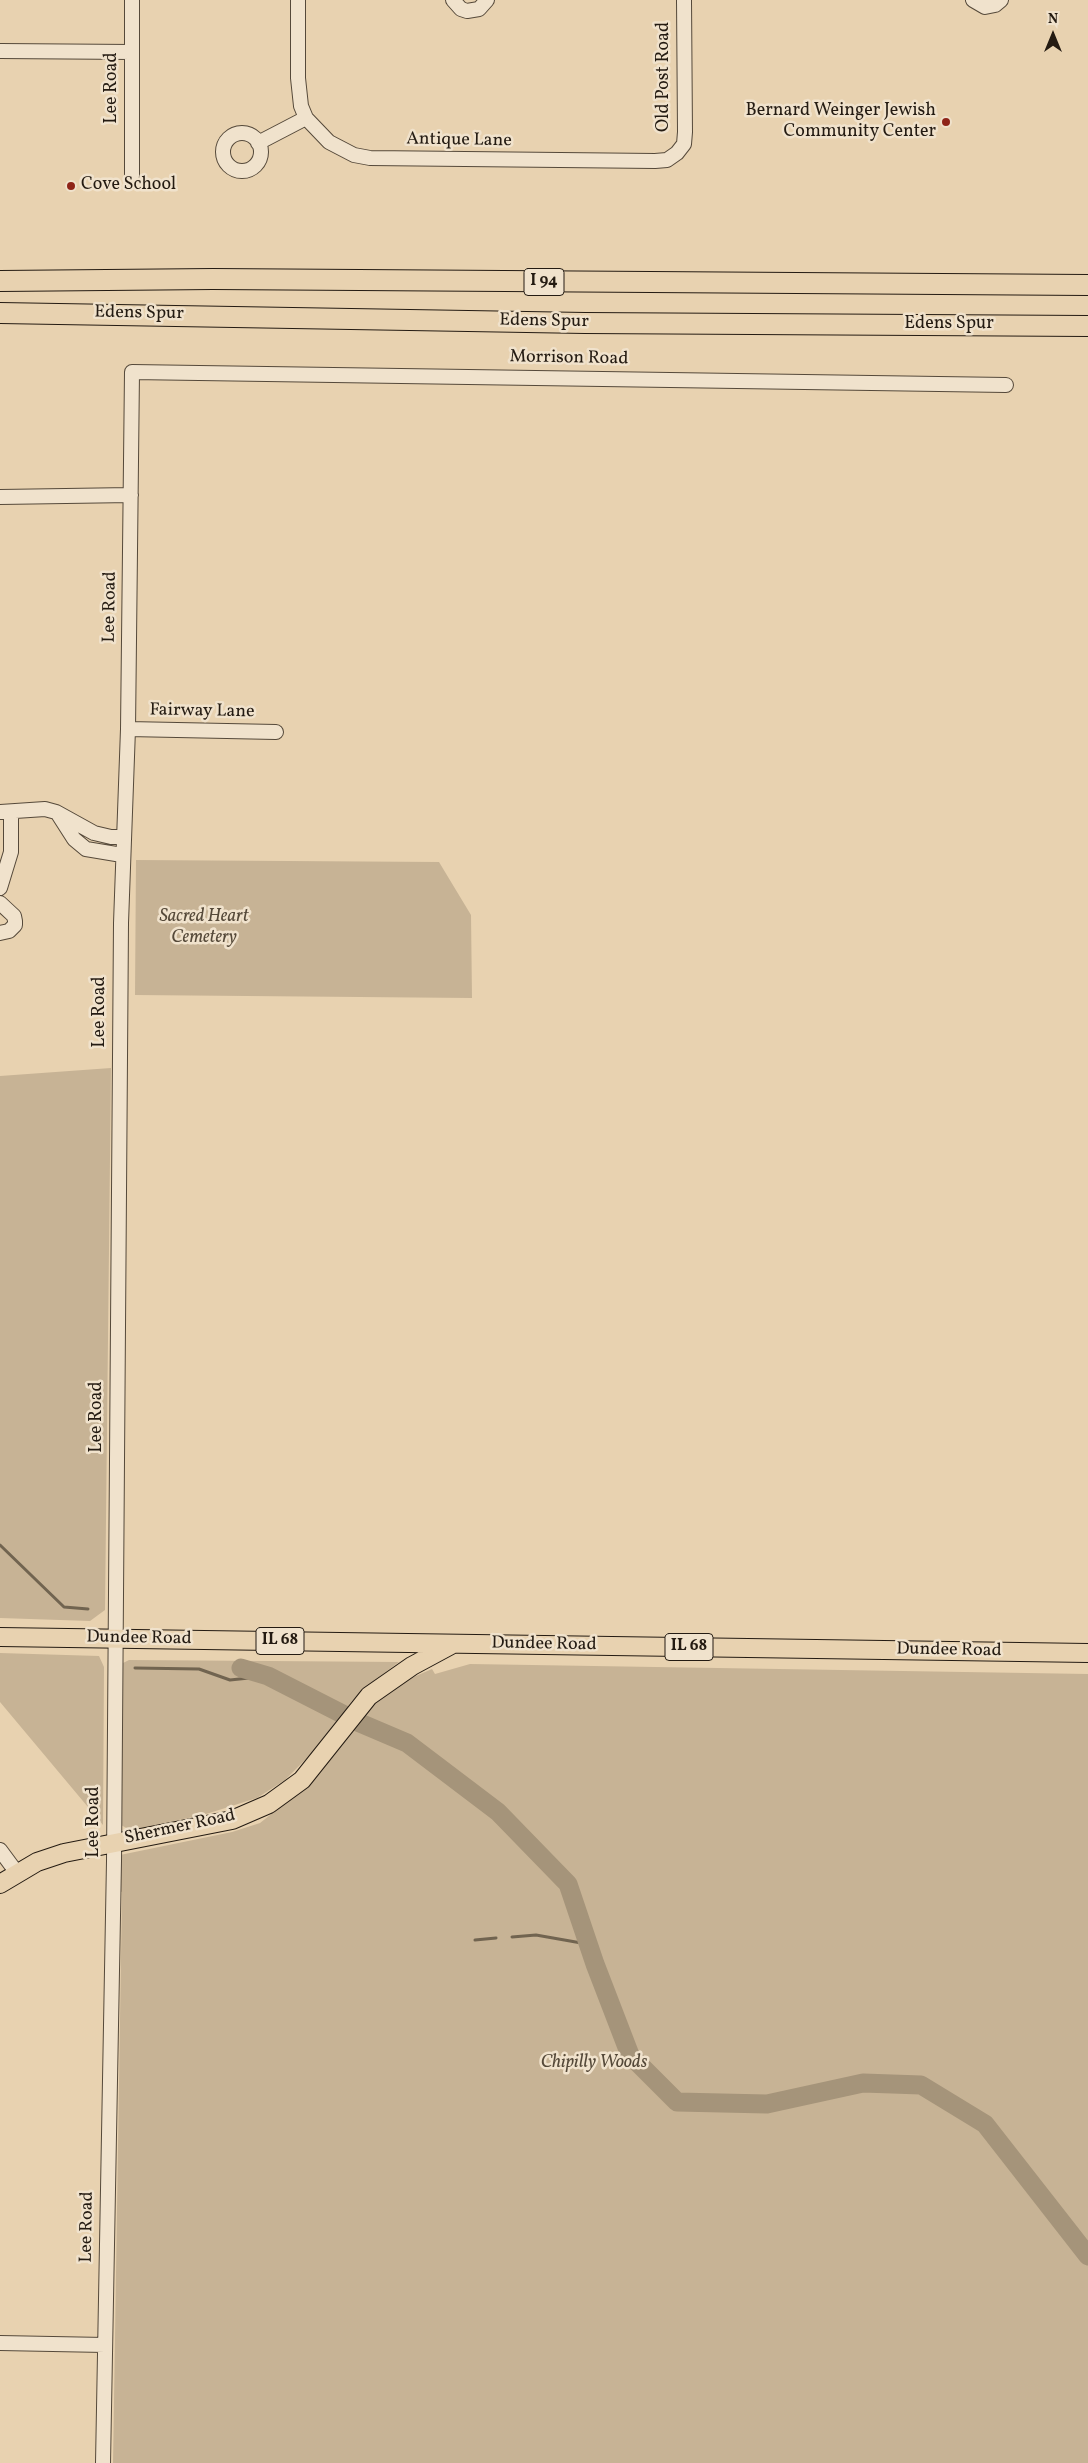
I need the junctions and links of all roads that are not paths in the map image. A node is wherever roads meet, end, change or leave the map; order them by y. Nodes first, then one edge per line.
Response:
1 (132, 0) edge
2 (298, 0) edge
3 (452, 0) edge
4 (487, 0) edge
5 (684, 0) edge
6 (973, 0) edge
7 (1001, 0) edge
8 (0, 52) edge
9 (132, 52) junction
10 (306, 118) junction
11 (258, 142) dead end
12 (677, 153) joint
13 (132, 176) dead end
14 (0, 281) edge
15 (1088, 285) edge
16 (0, 313) edge
17 (1088, 326) edge
18 (132, 372) joint
19 (1006, 385) dead end
20 (131, 495) junction
21 (0, 497) edge
22 (128, 729) junction
23 (276, 732) dead end
24 (5, 812) edge
25 (56, 812) junction
26 (124, 837) junction
27 (122, 855) junction
28 (0, 888) edge
29 (0, 903) edge
30 (0, 933) edge
31 (0, 1637) edge
32 (115, 1638) junction
33 (453, 1644) junction
34 (1088, 1653) edge
35 (114, 1842) junction
36 (0, 1850) edge
37 (17, 1873) junction
38 (0, 1884) edge
39 (0, 2343) edge
40 (105, 2345) junction
41 (102, 2463) edge

1 - 9 street, Lee Road
2 - 10 street
3 - 4 street
5 - 12 street, Old Post Road
6 - 7 street
8 - 9 street
9 - 13 street, Lee Road
10 - 11 street
10 - 12 street, Antique Lane
14 - 15 highway, Edens Spur / I 94
16 - 17 highway, Edens Spur / I 94
18 - 19 street, Morrison Road
18 - 20 street, Lee Road
20 - 21 street
20 - 22 street, Lee Road
22 - 23 street, Fairway Lane
22 - 26 street, Lee Road
24 - 25 street
24 - 28 street
25 - 26 street
25 - 27 street
26 - 27 street, Lee Road
27 - 32 street, Lee Road
29 - 30 street
31 - 32 main road, Dundee Road / IL 68
32 - 33 main road, Dundee Road / IL 68
32 - 35 street, Lee Road
33 - 34 main road, Dundee Road / IL 68
33 - 35 main road, Shermer Road
35 - 37 main road, Shermer Road
35 - 40 street, Lee Road
36 - 37 street
37 - 38 main road, Shermer Road
39 - 40 street
40 - 41 street, Lee Road

